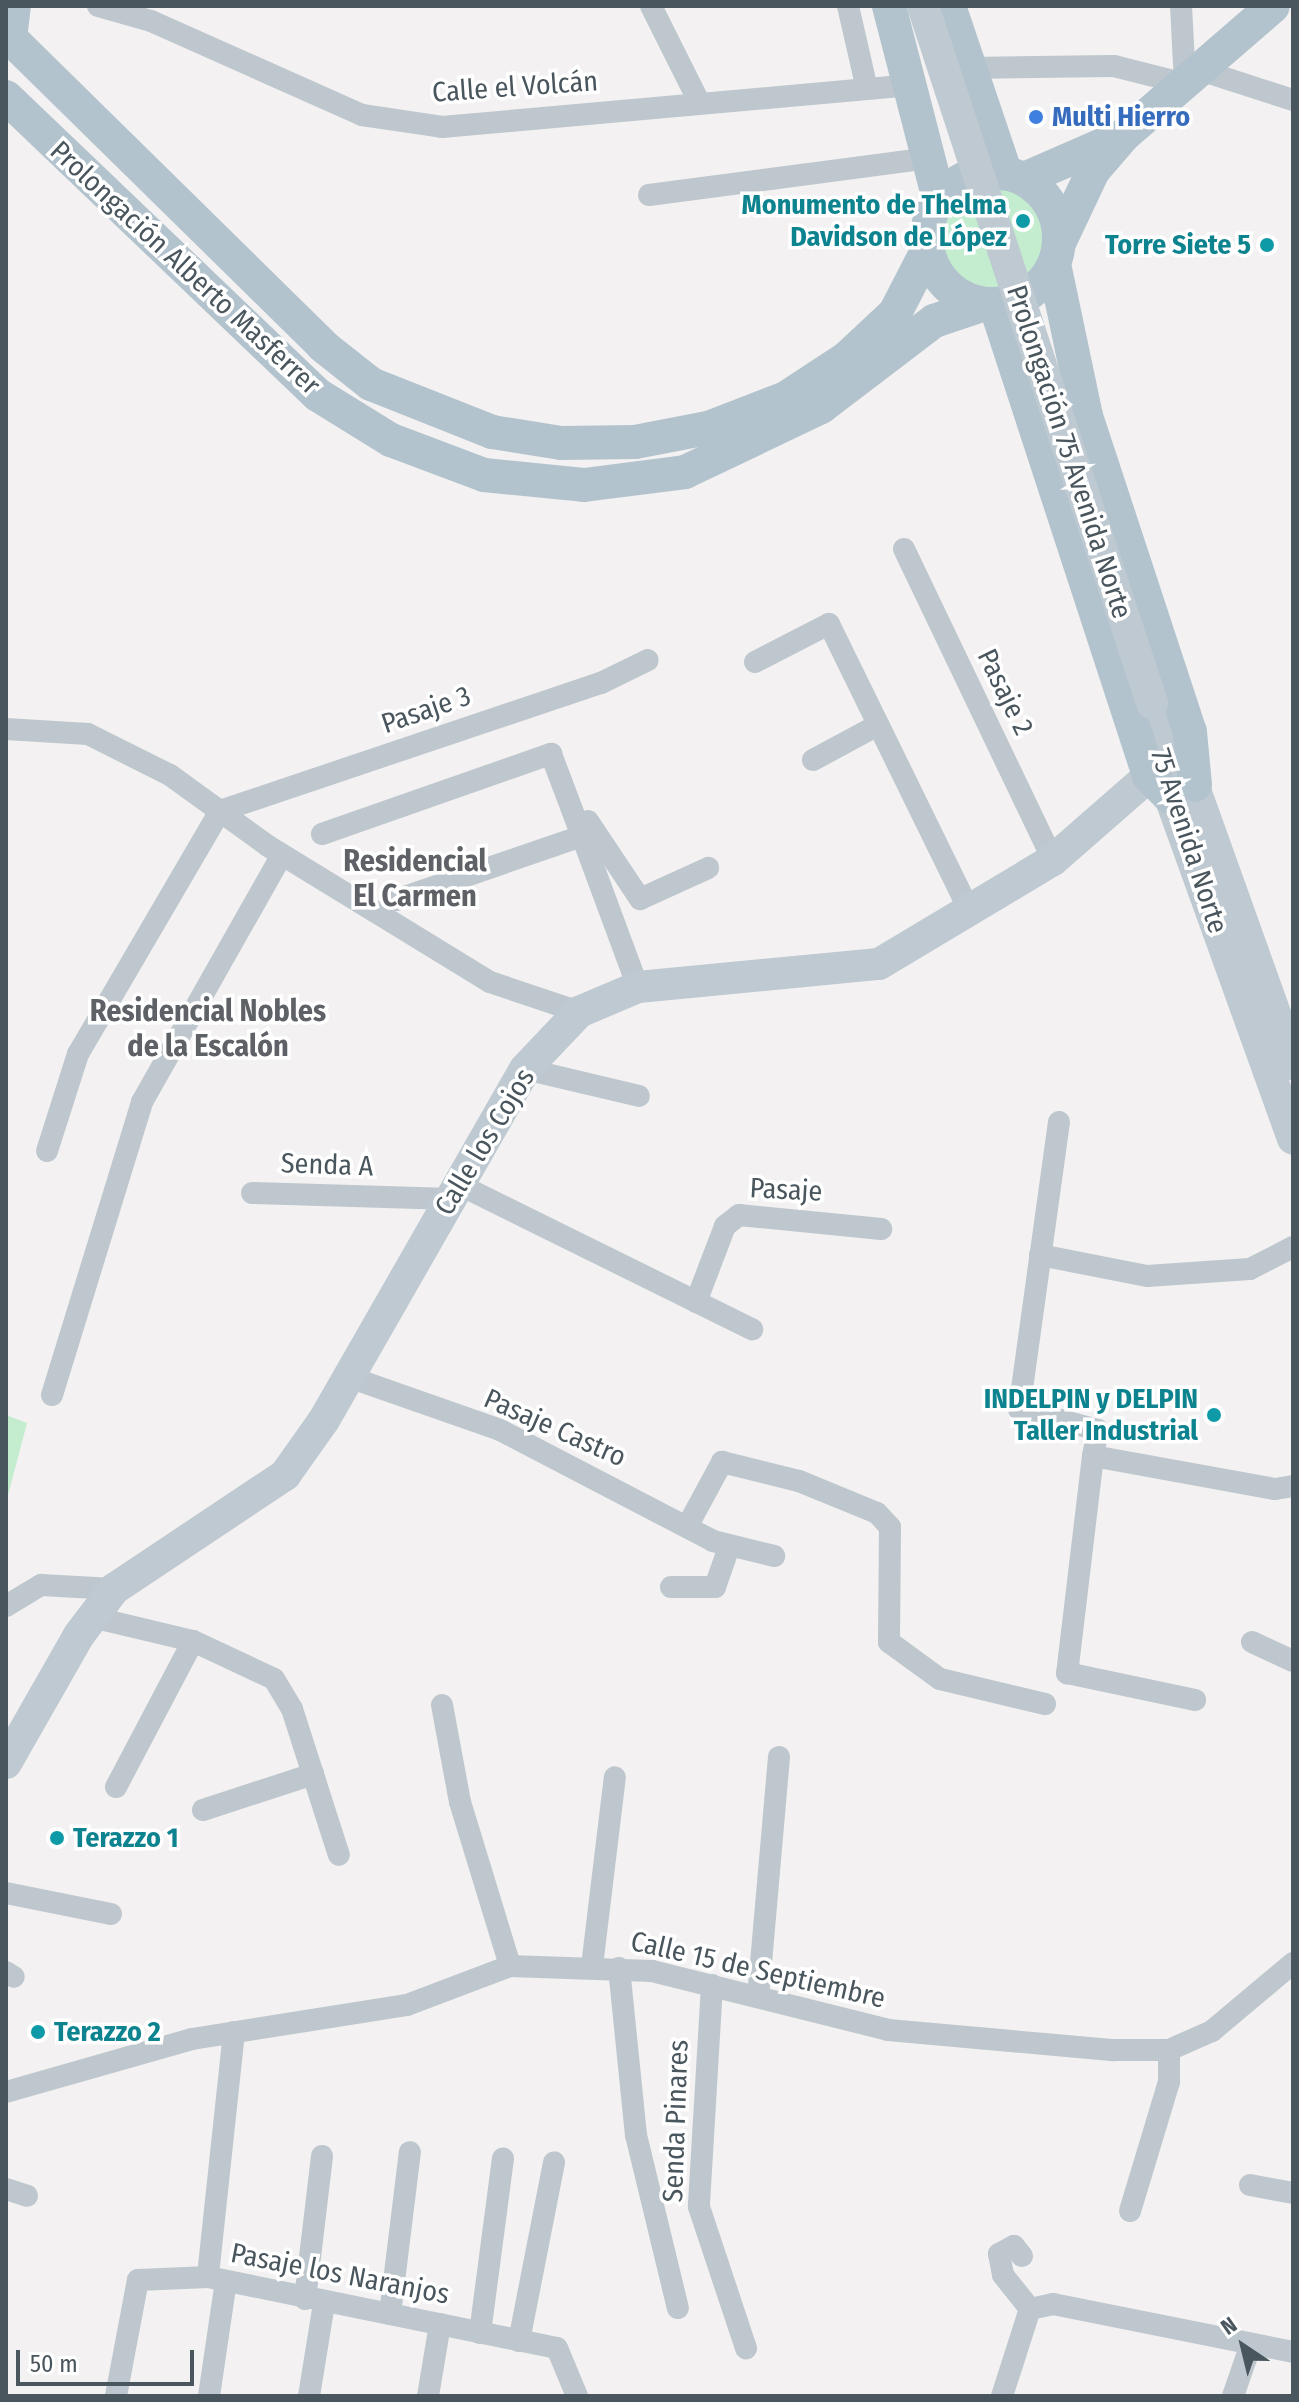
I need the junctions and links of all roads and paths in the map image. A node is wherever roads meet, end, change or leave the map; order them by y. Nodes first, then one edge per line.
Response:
1 (98, 6) edge
2 (651, 6) edge
3 (848, 6) edge
4 (889, 6) edge
5 (923, 6) edge
6 (949, 6) edge
7 (1181, 6) edge
8 (1273, 6) edge
9 (10, 26) edge
10 (970, 68) junction
11 (1192, 77) junction
12 (909, 85) junction
13 (867, 89) junction
14 (6, 97) edge
15 (1293, 100) edge
16 (699, 102) junction
17 (1123, 136) junction
18 (931, 158) junction
19 (1015, 177) junction
20 (649, 195) dead end
21 (939, 200) junction
22 (928, 249) junction
23 (1056, 253) junction
24 (990, 304) junction
25 (904, 549) dead end
26 (648, 660) dead end
27 (755, 662) dead end
28 (1154, 709) joint
29 (878, 725) junction
30 (6, 729) edge
31 (813, 760) dead end
32 (1172, 786) junction
33 (220, 811) junction
34 (585, 829) junction
35 (322, 834) dead end
36 (282, 855) junction
37 (1053, 860) junction
38 (708, 868) dead end
39 (396, 900) dead end
40 (967, 906) junction
41 (638, 987) junction
42 (1281, 1002) edge
43 (579, 1012) junction
44 (1293, 1064) edge
45 (525, 1069) junction
46 (639, 1096) dead end
47 (1059, 1122) dead end
48 (1293, 1138) edge
49 (47, 1151) dead end
50 (455, 1192) junction
51 (252, 1193) dead end
52 (881, 1229) dead end
53 (1293, 1247) edge
54 (1040, 1255) junction
55 (696, 1302) junction
56 (752, 1329) dead end
57 (349, 1377) junction
58 (52, 1395) dead end
59 (1093, 1456) junction
60 (1293, 1486) edge
61 (688, 1525) junction
62 (729, 1547) junction
63 (774, 1556) dead end
64 (671, 1587) dead end
65 (114, 1589) junction
66 (6, 1606) edge
67 (92, 1617) junction
68 (193, 1641) junction
69 (1252, 1642) dead end
70 (1293, 1661) edge
71 (1195, 1700) dead end
72 (1045, 1704) dead end
73 (442, 1705) dead end
74 (779, 1757) dead end
75 (6, 1763) edge
76 (313, 1774) junction
77 (615, 1777) dead end
78 (116, 1787) dead end
79 (203, 1810) dead end
80 (339, 1855) dead end
81 (6, 1893) edge
82 (111, 1914) dead end
83 (1293, 1963) edge
84 (510, 1966) junction
85 (592, 1966) junction
86 (619, 1968) junction
87 (712, 1985) junction
88 (758, 1997) junction
89 (234, 2032) junction
90 (1169, 2050) junction
91 (6, 2092) edge
92 (410, 2152) dead end
93 (322, 2156) dead end
94 (503, 2159) dead end
95 (554, 2162) dead end
96 (1250, 2185) dead end
97 (1293, 2193) edge
98 (1130, 2211) dead end
99 (1022, 2256) dead end
100 (217, 2279) junction
101 (315, 2301) junction
102 (678, 2308) dead end
103 (1030, 2309) junction
104 (390, 2314) junction
105 (440, 2324) junction
106 (480, 2333) junction
107 (519, 2341) junction
108 (1251, 2344) junction
109 (557, 2348) junction
110 (746, 2348) dead end
111 (1293, 2352) edge
112 (116, 2396) edge
113 (209, 2396) edge
114 (309, 2396) edge
115 (428, 2396) edge
116 (561, 2396) edge
117 (577, 2396) edge
118 (1002, 2396) edge
119 (1233, 2396) edge

1 - 16 street, Calle el Volcán
2 - 16 street
3 - 13 street
4 - 12 main road
5 - 28 street, Prolongación 75 Avenida Norte, bridge
6 - 10 main road
7 - 11 street
8 - 11 main road
9 - 22 main road, Prolongación Alberto Masferrer
10 - 11 street
10 - 19 main road
11 - 15 street
11 - 17 main road
12 - 13 street, Calle el Volcán
12 - 18 main road
13 - 16 street, Calle el Volcán
14 - 24 main road, Prolongación Alberto Masferrer
17 - 19 main road
17 - 23 main road
18 - 20 street
18 - 21 main road
19 - 21 main road
19 - 23 main road
21 - 22 main road
22 - 24 main road
23 - 24 main road
23 - 32 main road
24 - 32 main road
25 - 37 street, Pasaje 2
26 - 33 street, Pasaje 3
27 - 29 street
28 - 32 street, 75 Avenida Norte
29 - 31 street
29 - 40 street
30 - 33 street
32 - 37 street, Calle los Cojos
32 - 42 street, 75 Avenida Norte
32 - 48 street, 75 Avenida Norte
33 - 36 street
33 - 49 street
34 - 35 street
34 - 38 street
34 - 39 street
34 - 41 street
36 - 43 street
36 - 58 street
37 - 40 street, Calle los Cojos
40 - 41 street, Calle los Cojos
41 - 43 street, Calle los Cojos
42 - 44 street, 75 Avenida Norte
43 - 45 street, Calle los Cojos
45 - 46 street
45 - 50 street, Calle los Cojos
47 - 54 street
50 - 51 street, Senda A
50 - 55 street
50 - 57 street, Calle los Cojos
52 - 55 street, Pasaje
53 - 54 street
54 - 59 street
55 - 56 street
57 - 61 street, Pasaje Castro
57 - 65 street, Calle los Cojos
59 - 60 street
59 - 71 street
61 - 62 street, Pasaje Castro
61 - 72 street
62 - 63 street, Pasaje Castro
62 - 64 street
65 - 66 street
65 - 67 street, Calle los Cojos
67 - 68 street
67 - 75 street, Calle los Cojos
68 - 76 street
68 - 78 street
69 - 70 street
73 - 84 street
74 - 88 street
76 - 79 street
76 - 80 street
77 - 85 street
81 - 82 street
83 - 90 street, Calle 15 de Septiembre
84 - 85 street, Calle 15 de Septiembre
84 - 89 street, Calle 15 de Septiembre
85 - 86 street, Calle 15 de Septiembre
86 - 87 street, Calle 15 de Septiembre
86 - 102 street
87 - 88 street, Calle 15 de Septiembre
87 - 110 street, Senda Pinares
88 - 90 street, Calle 15 de Septiembre
89 - 91 street, Calle 15 de Septiembre
89 - 100 street, Pasaje los Naranjos
90 - 98 street
92 - 104 street
93 - 101 street
94 - 106 street
95 - 107 street
96 - 97 street
99 - 103 street
100 - 101 street, Pasaje los Naranjos
100 - 112 street
100 - 113 street
101 - 104 street, Pasaje los Naranjos
101 - 114 street
103 - 108 street
103 - 118 street
104 - 105 street, Pasaje los Naranjos
105 - 106 street, Pasaje los Naranjos
105 - 115 street
106 - 107 street, Pasaje los Naranjos
107 - 109 street, Pasaje los Naranjos
108 - 111 street
108 - 119 street
109 - 116 street
109 - 117 street

